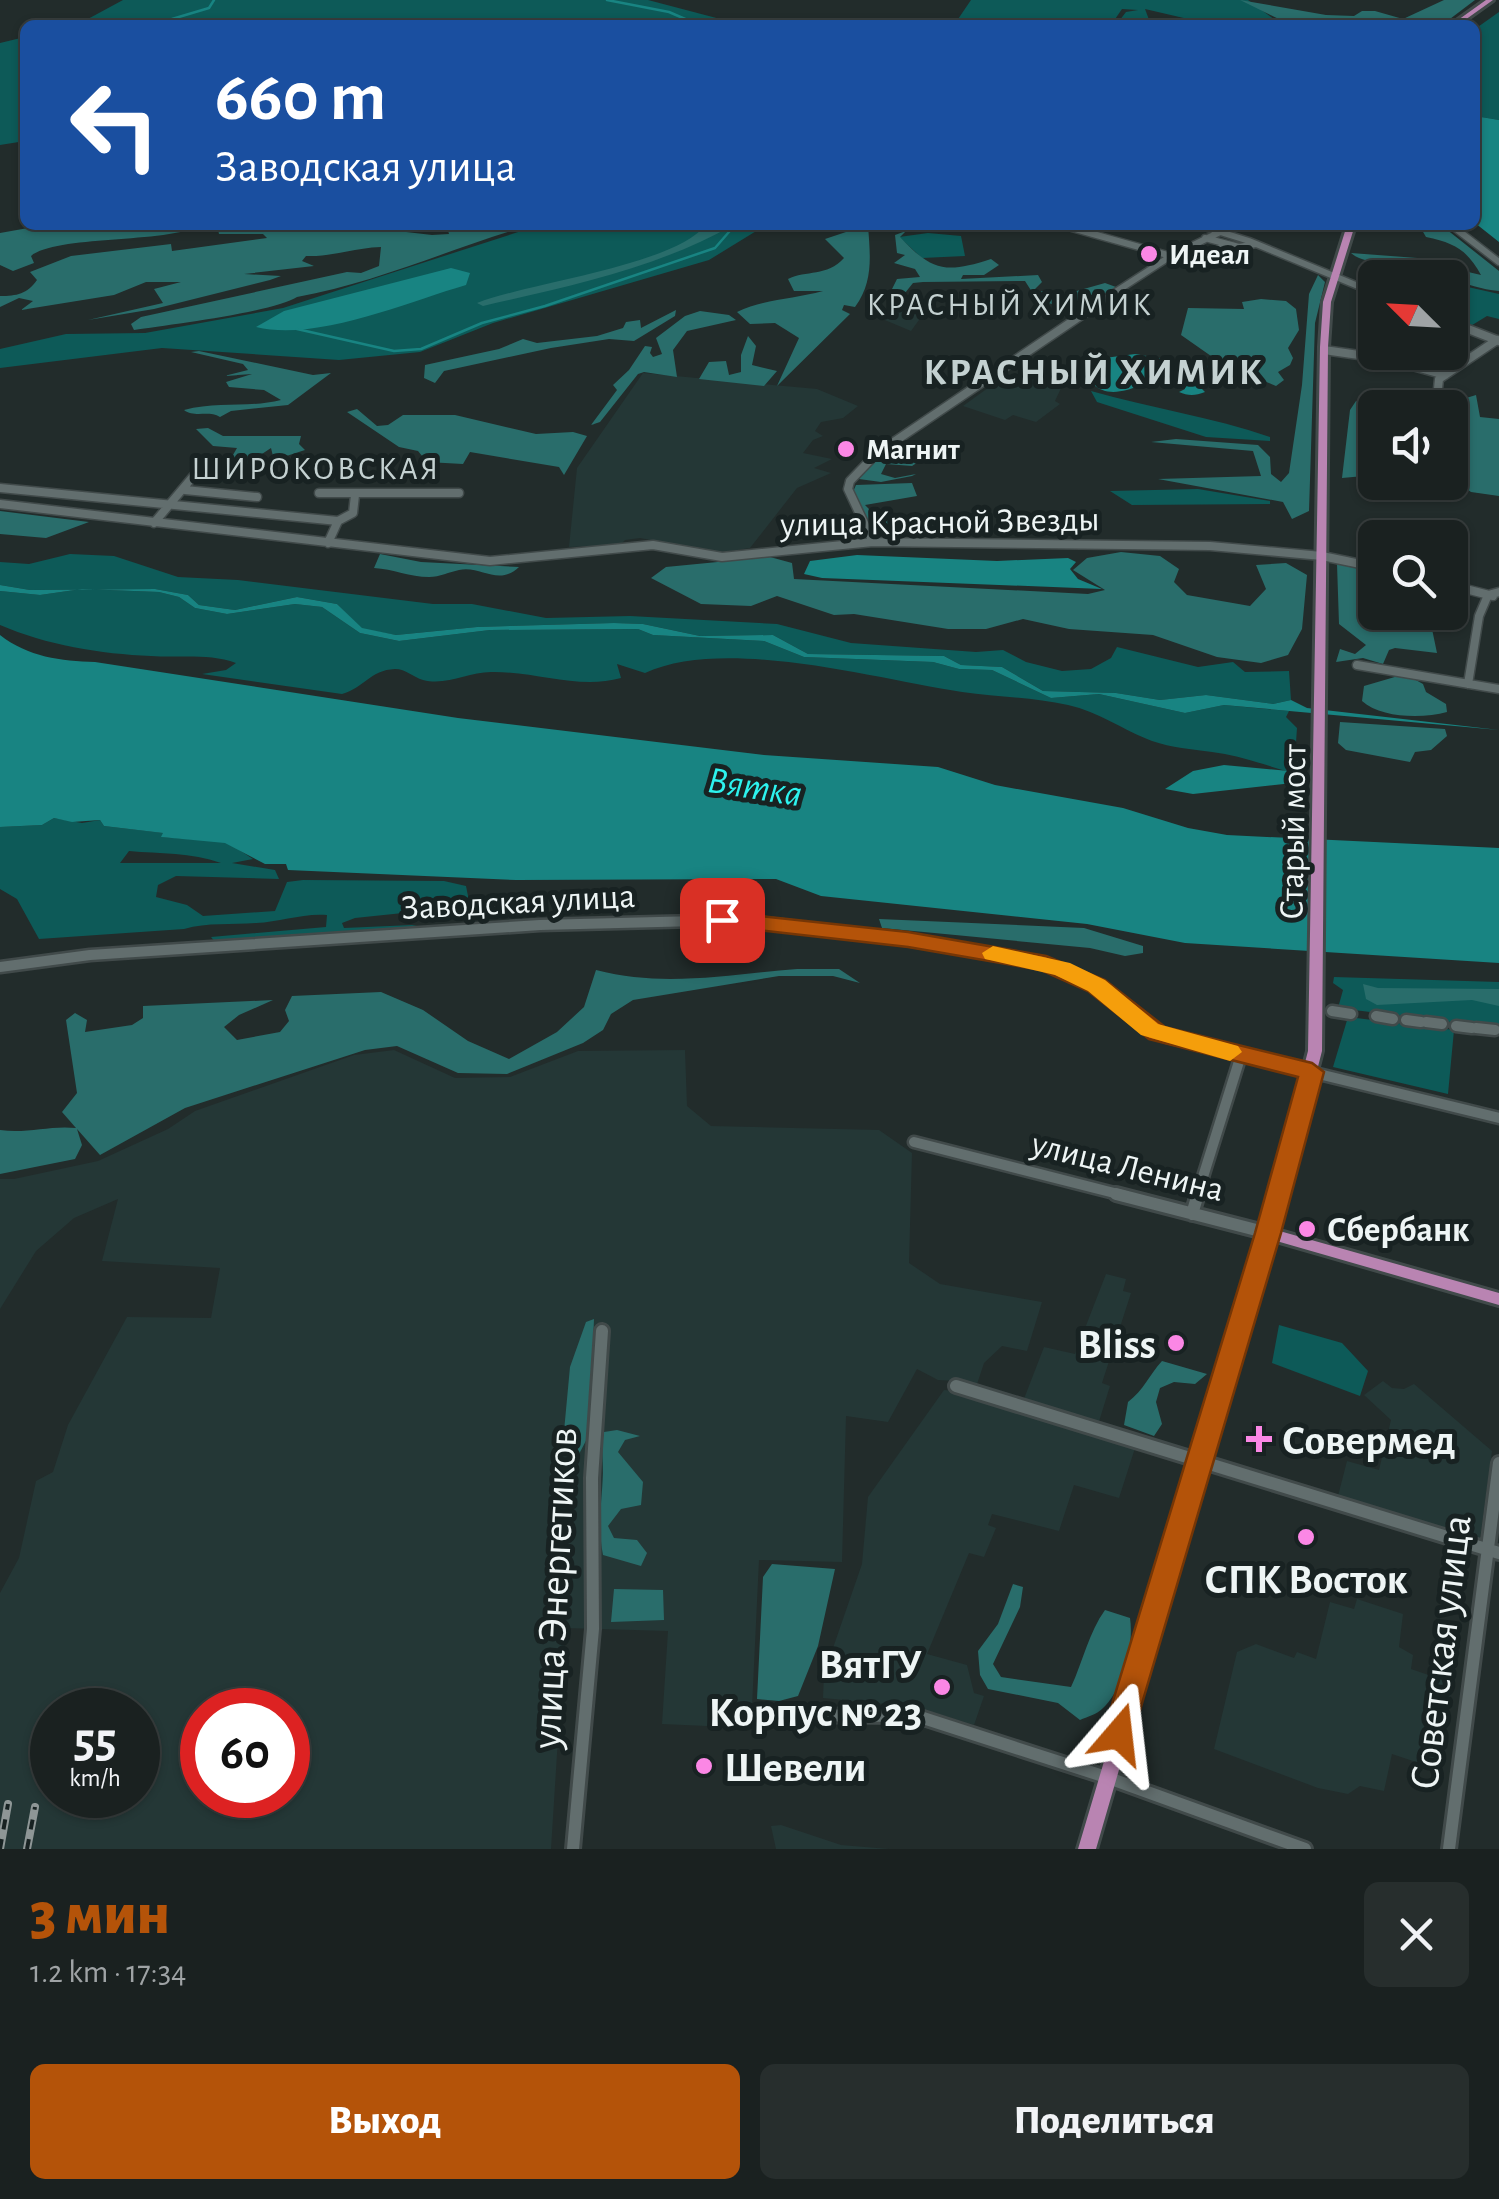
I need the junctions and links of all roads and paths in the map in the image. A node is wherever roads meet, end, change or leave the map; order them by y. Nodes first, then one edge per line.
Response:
1 (1490, 0) edge
2 (1461, 20) edge
3 (1078, 230) edge
4 (1220, 230) edge
5 (1224, 230) edge
6 (1349, 230) edge
7 (1457, 230) edge
8 (1205, 238) junction
9 (1224, 244) junction
10 (1256, 244) junction
11 (1169, 257) junction
12 (1499, 262) edge
13 (1333, 277) junction
14 (1358, 287) edge
15 (1468, 329) edge
16 (1498, 340) edge
17 (1324, 350) junction
18 (1445, 375) junction
19 (1437, 390) edge
20 (196, 473) dead end
21 (0, 488) edge
22 (185, 490) junction
23 (319, 493) dead end
24 (459, 493) dead end
25 (356, 495) junction
26 (257, 496) dead end
27 (0, 504) edge
28 (169, 506) junction
29 (338, 521) junction
30 (154, 523) junction
31 (872, 542) junction
32 (328, 544) junction
33 (1322, 556) junction
34 (1358, 563) edge
35 (1468, 590) edge
36 (1488, 595) junction
37 (1499, 595) edge
38 (1356, 664) dead end
39 (1468, 684) junction
40 (1499, 689) edge
41 (0, 967) edge
42 (1332, 1011) dead end
43 (1442, 1024) dead end
44 (1456, 1026) dead end
45 (1495, 1030) dead end
46 (1241, 1055) junction
47 (1312, 1072) junction
48 (1499, 1118) edge
49 (914, 1142) dead end
50 (1192, 1214) junction
51 (1268, 1233) junction
52 (1499, 1299) edge
53 (602, 1331) dead end
54 (956, 1386) dead end
55 (1201, 1460) junction
56 (1499, 1463) edge
57 (1494, 1552) edge
58 (740, 1715) dead end
59 (1106, 1777) junction
60 (572, 1849) edge
61 (1087, 1849) edge
62 (1305, 1849) edge
63 (1449, 1849) edge

1 - 2 main road
3 - 11 street
4 - 8 street
5 - 10 street
6 - 13 main road, Старый мост
7 - 12 street
8 - 9 street
8 - 11 street
9 - 10 street
9 - 11 street
10 - 13 street
11 - 31 street
13 - 14 street
13 - 17 main road, Старый мост
15 - 16 street
16 - 18 street
17 - 18 street
17 - 33 main road, Старый мост
18 - 19 street
20 - 22 street
21 - 28 street
22 - 26 street
22 - 28 street
23 - 25 street
24 - 25 street
25 - 29 street
27 - 30 street, улица Красной Звезды
28 - 29 street
28 - 30 street
29 - 32 street
30 - 32 street, улица Красной Звезды
31 - 32 street, улица Красной Звезды
31 - 33 street, улица Красной Звезды
33 - 34 street, улица Красной Звезды
33 - 47 main road, Старый мост
35 - 36 street
36 - 37 street
36 - 39 street
38 - 39 street
39 - 40 street
41 - 46 street, Заводская улица
42 - 43 street
44 - 45 street
46 - 47 street, Заводская улица
46 - 50 street
47 - 48 street, Заводская улица
47 - 51 main road, Старый мост
49 - 50 street, улица Ленина
50 - 51 street, улица Ленина
51 - 52 main road, улица Ленина
51 - 55 main road, Старый мост
53 - 60 street, улица Энергетиков
54 - 55 street
55 - 57 street
55 - 59 main road, Старый мост
56 - 57 street, Советская улица
57 - 63 street, Советская улица
58 - 59 street
59 - 61 main road, Старый мост
59 - 62 street

